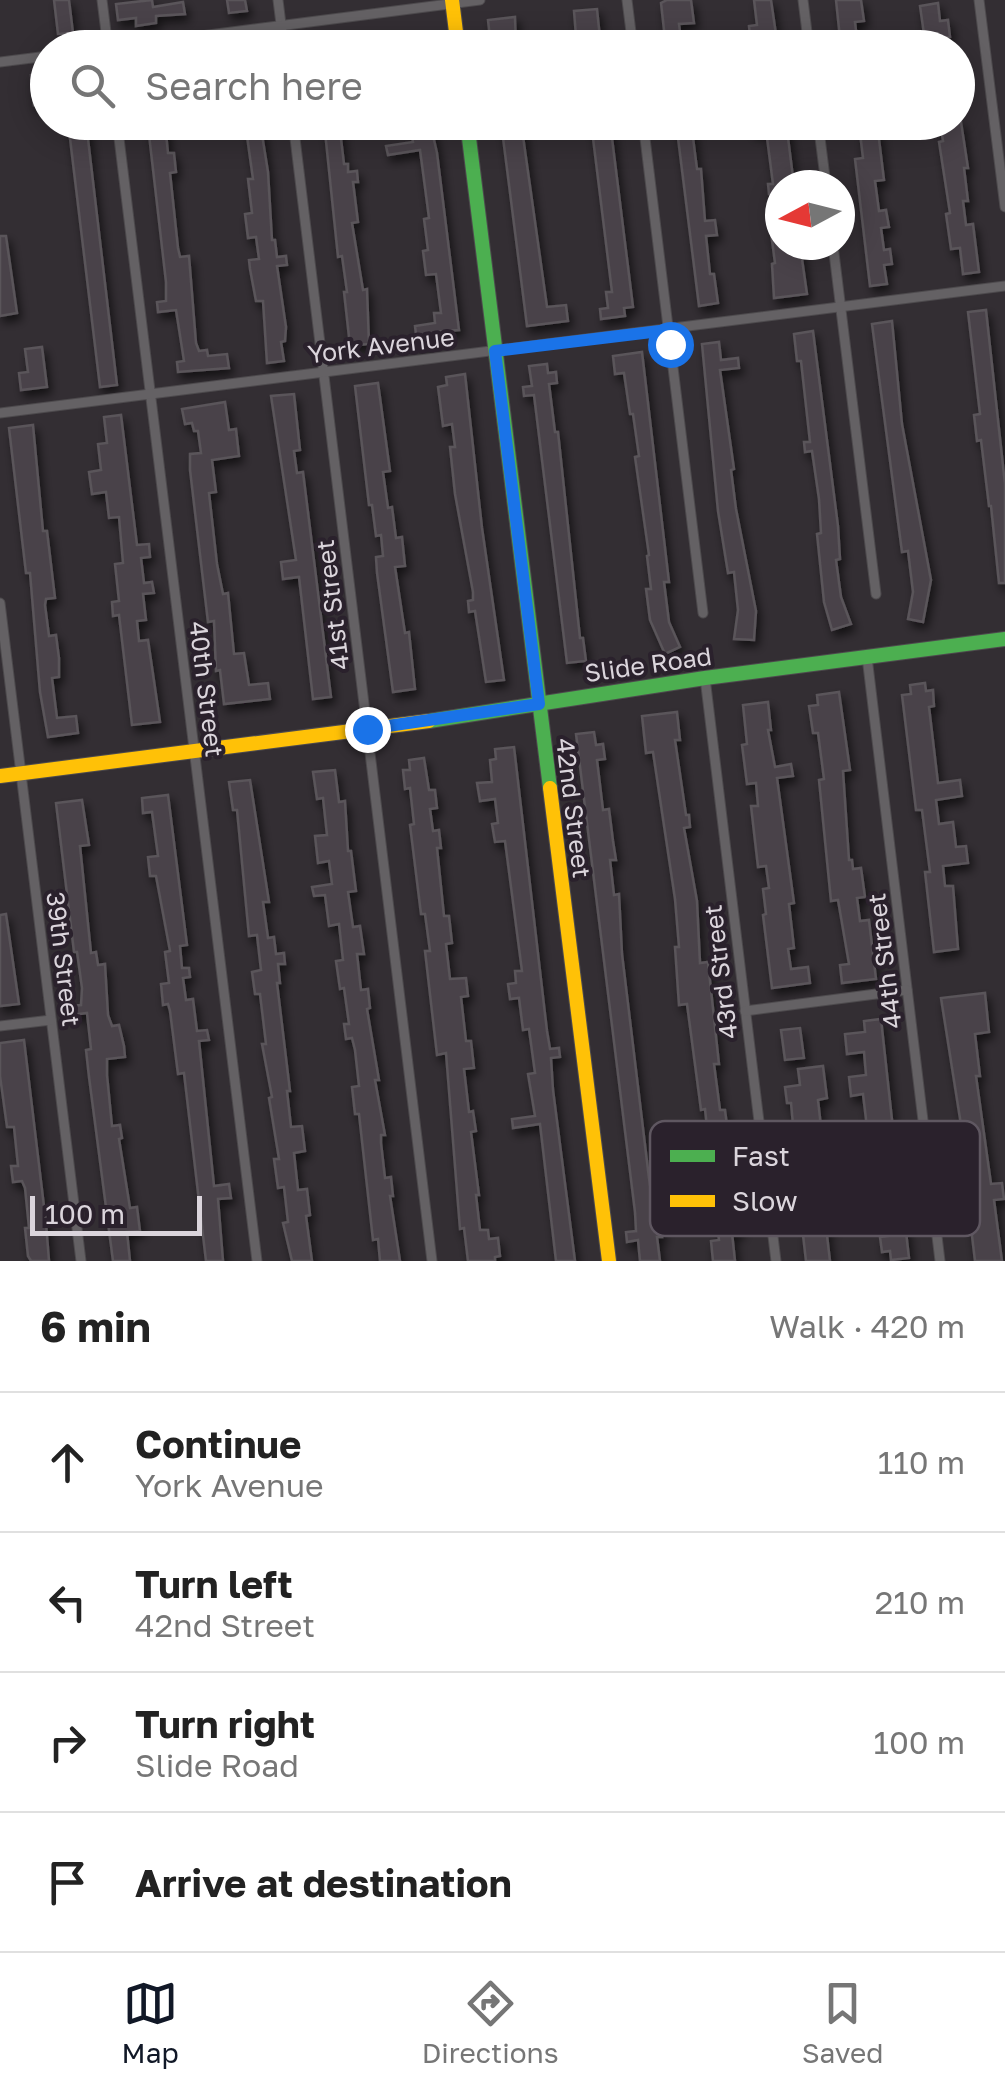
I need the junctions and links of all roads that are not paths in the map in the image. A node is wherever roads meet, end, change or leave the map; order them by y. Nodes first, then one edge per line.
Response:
1 (102, 0) edge
2 (278, 0) edge
3 (480, 0) edge
4 (628, 0) edge
5 (803, 0) edge
6 (980, 0) edge
7 (452, 2) edge
8 (281, 25) junction
9 (106, 30) edge
10 (243, 30) edge
11 (282, 30) edge
12 (456, 30) edge
13 (631, 30) edge
14 (807, 30) edge
15 (30, 58) edge
16 (0, 62) edge
17 (119, 140) edge
18 (295, 140) edge
19 (469, 140) edge
20 (644, 140) edge
21 (820, 140) edge
22 (824, 170) edge
23 (1005, 207) edge
24 (835, 260) edge
25 (1005, 286) edge
26 (841, 308) junction
27 (668, 330) junction
28 (495, 351) junction
29 (324, 372) junction
30 (150, 394) junction
31 (0, 413) edge
32 (876, 594) dead end
33 (0, 602) edge
34 (703, 614) dead end
35 (1005, 639) edge
36 (868, 657) junction
37 (705, 678) junction
38 (539, 704) junction
39 (367, 729) junction
40 (194, 751) junction
41 (21, 773) junction
42 (0, 776) edge
43 (907, 990) junction
44 (745, 1011) junction
45 (51, 1020) junction
46 (0, 1026) edge
47 (759, 1121) edge
48 (923, 1121) edge
49 (773, 1236) edge
50 (937, 1236) edge
51 (82, 1261) edge
52 (257, 1261) edge
53 (432, 1261) edge
54 (609, 1261) edge
55 (776, 1261) edge
56 (940, 1261) edge

1 - 9 street
2 - 8 street
3 - 7 street
4 - 13 street
5 - 14 street
6 - 23 street
7 - 8 street
7 - 12 street
8 - 10 street
8 - 11 street
15 - 16 street
17 - 30 street, 40th Street
18 - 29 street, 41st Street
19 - 28 street, 42nd Street
20 - 27 street
21 - 22 street
24 - 26 street
25 - 26 street, York Avenue
26 - 27 street, York Avenue
26 - 32 street
27 - 28 street, York Avenue
27 - 34 street
28 - 29 street, York Avenue
28 - 38 street, 42nd Street
29 - 30 street, York Avenue
29 - 39 street, 41st Street
30 - 31 street, York Avenue
30 - 40 street, 40th Street
33 - 41 street, 39th Street
35 - 36 street, Slide Road
36 - 37 street, Slide Road
36 - 43 street, 44th Street
37 - 38 street, Slide Road
37 - 44 street, 43rd Street
38 - 39 street, Slide Road
38 - 54 street, 42nd Street
39 - 40 street, Slide Road
39 - 53 street, 41st Street
40 - 41 street, Slide Road
40 - 52 street, 40th Street
41 - 42 street, Slide Road
41 - 45 street, 39th Street
43 - 44 street
43 - 48 street, 44th Street
44 - 47 street, 43rd Street
45 - 46 street
45 - 51 street, 39th Street
49 - 55 street, 43rd Street
50 - 56 street, 44th Street

